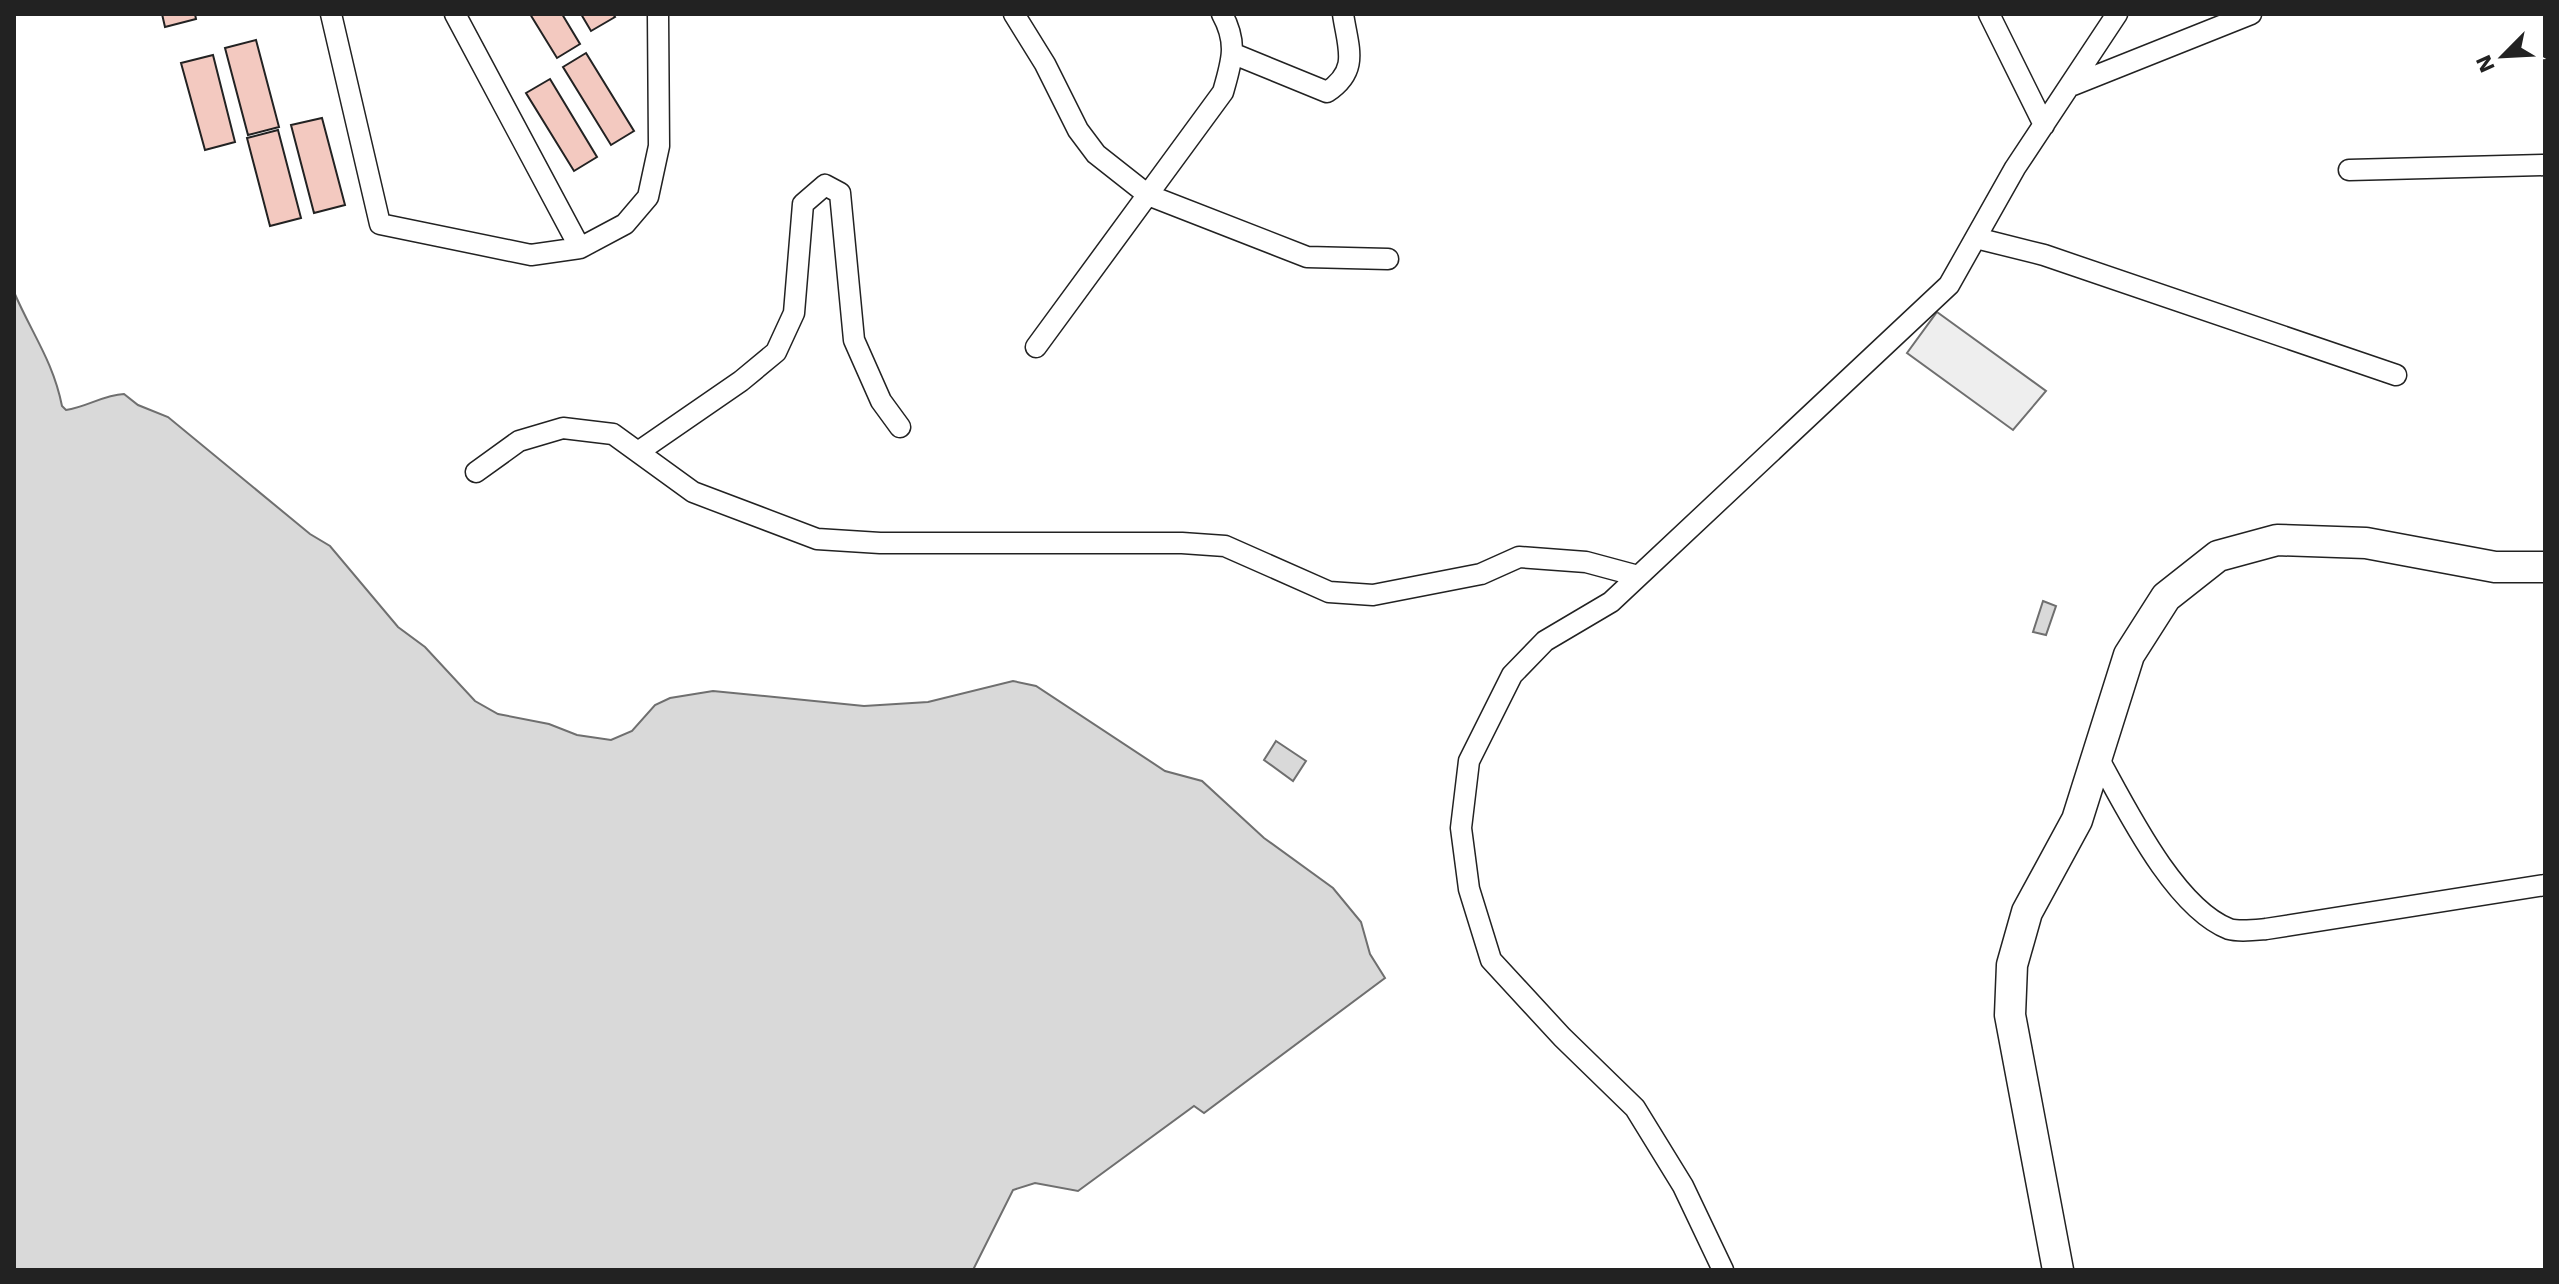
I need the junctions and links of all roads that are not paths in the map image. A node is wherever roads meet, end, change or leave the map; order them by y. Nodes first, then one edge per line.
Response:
1 (331, 14) edge
2 (455, 14) edge
3 (658, 14) edge
4 (1014, 14) edge
5 (1222, 14) edge
6 (1343, 14) edge
7 (1989, 14) edge
8 (2117, 14) edge
9 (2251, 14) edge
10 (1234, 54) junction
11 (2073, 85) junction
12 (2044, 125) junction
13 (2545, 165) edge
14 (2349, 170) dead end
15 (1148, 195) junction
16 (1976, 238) junction
17 (580, 248) junction
18 (1388, 259) dead end
19 (1036, 347) dead end
20 (2396, 375) dead end
21 (900, 427) dead end
22 (638, 452) junction
23 (476, 472) dead end
24 (2545, 567) edge
25 (1638, 576) junction
26 (2096, 754) junction
27 (2545, 885) edge
28 (1719, 1261) edge
29 (1740, 1270) edge
30 (2058, 1270) edge

1 - 17 street
2 - 17 street
3 - 17 street
4 - 15 street
5 - 10 street
6 - 10 street
7 - 12 street
8 - 11 street
9 - 11 street
10 - 15 street
11 - 12 street
12 - 16 street
13 - 14 street
15 - 18 street
15 - 19 street
16 - 20 street
16 - 25 street
21 - 22 street
22 - 23 street
22 - 25 street
24 - 26 street
25 - 28 street
26 - 27 street
26 - 30 street
28 - 29 street

